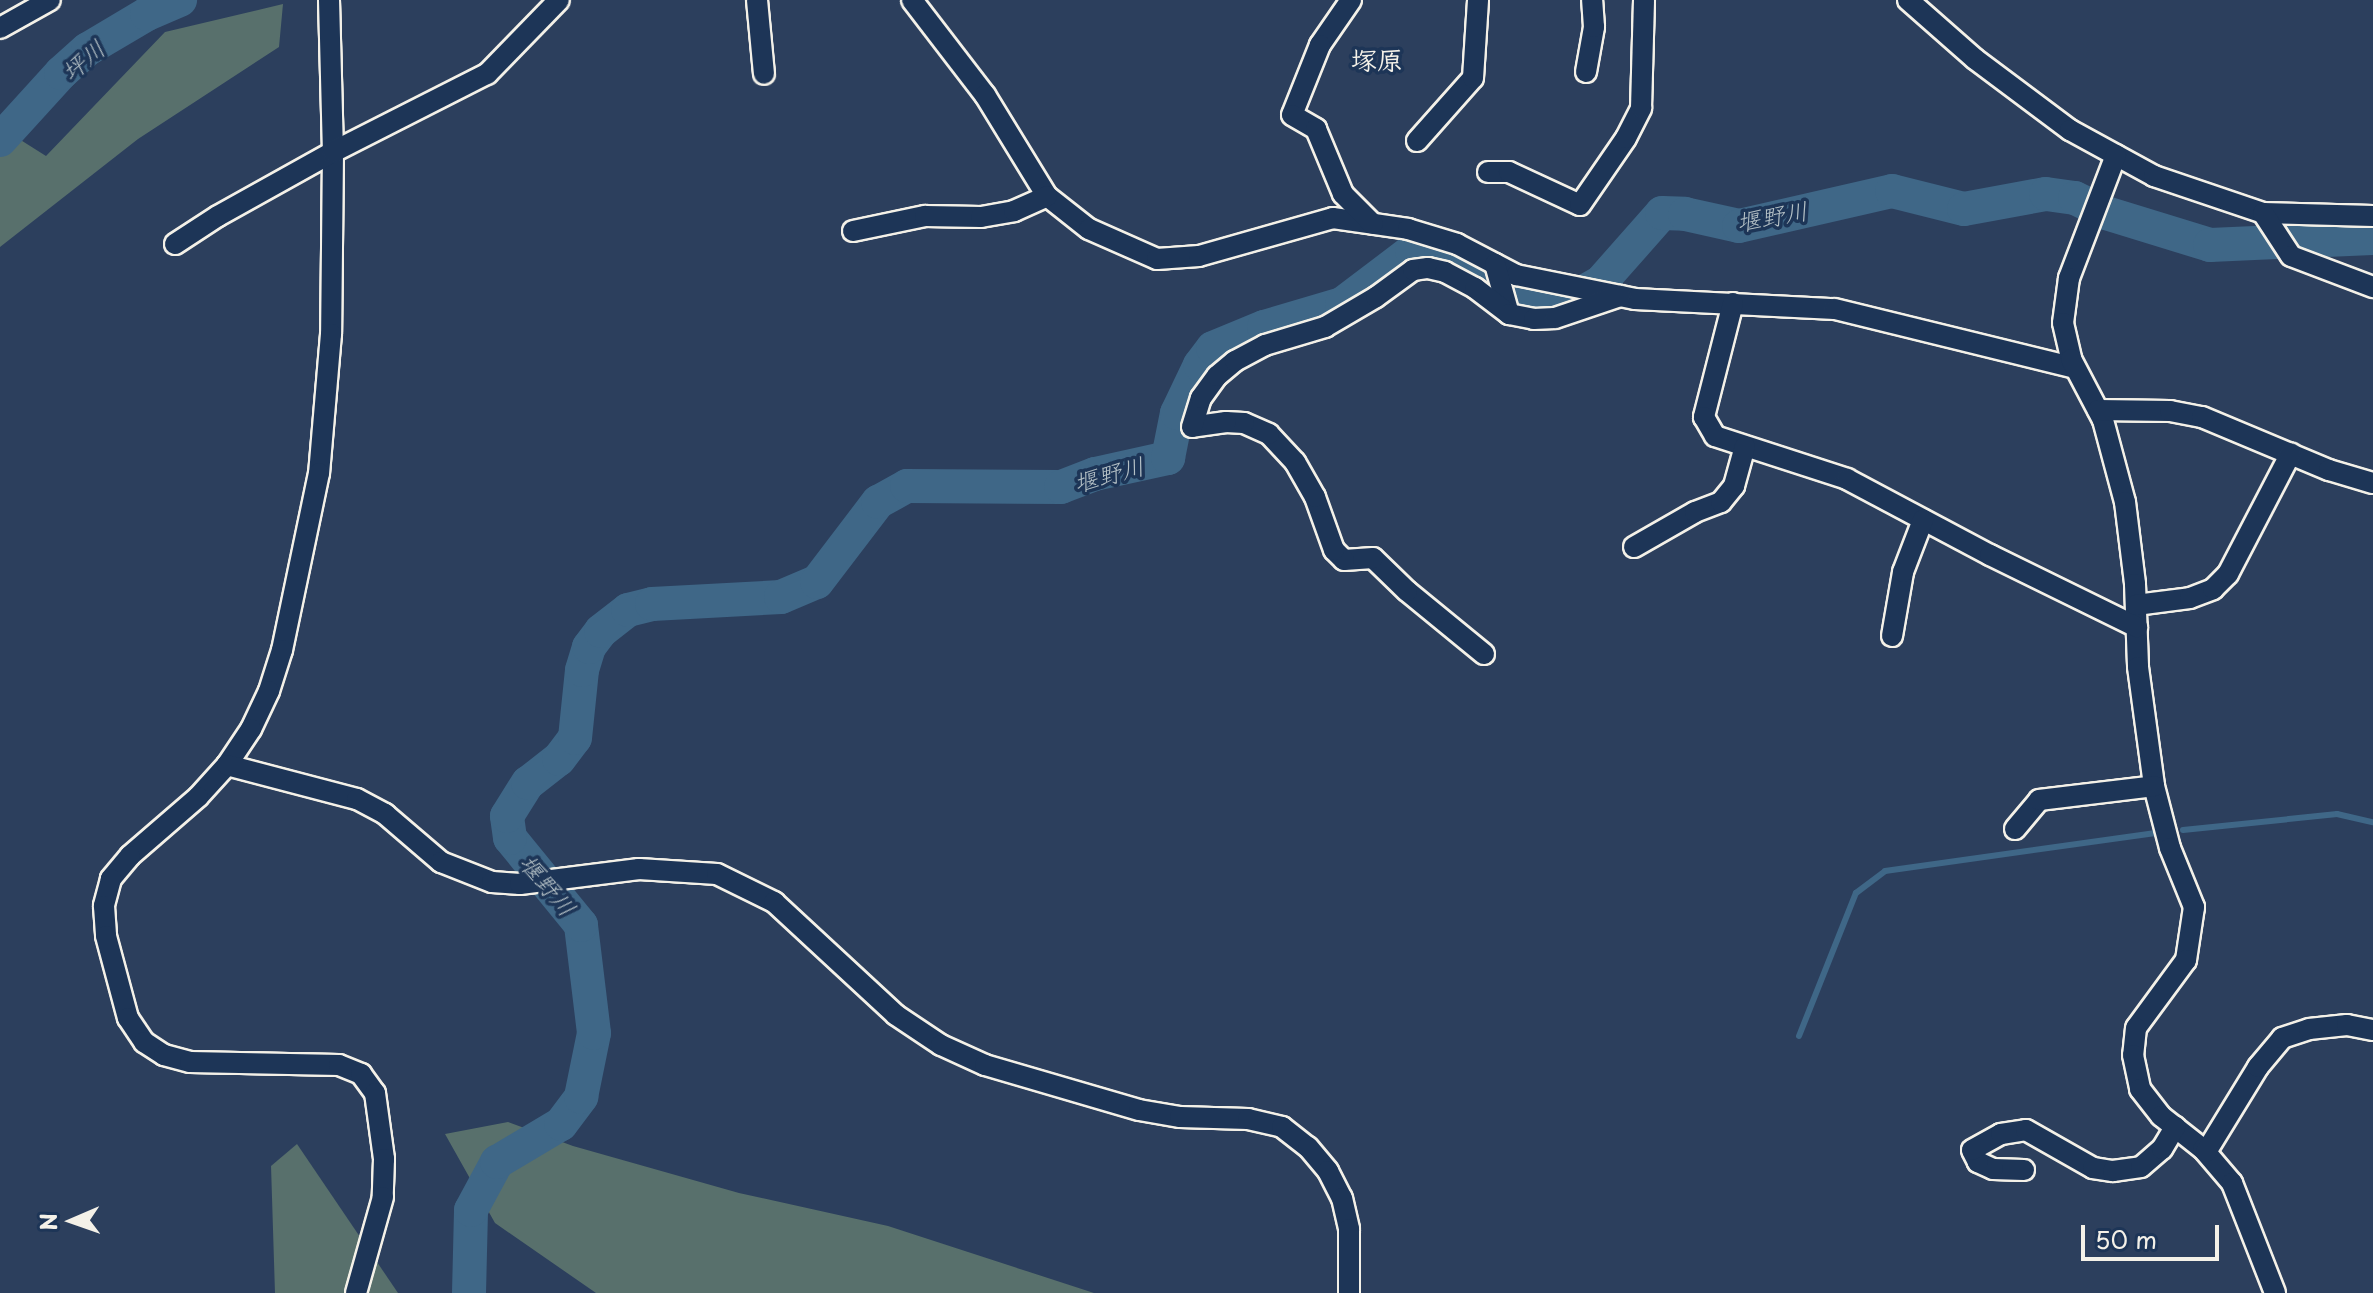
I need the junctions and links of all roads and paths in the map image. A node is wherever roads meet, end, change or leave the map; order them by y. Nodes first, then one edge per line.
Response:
1 (50, 0) edge
2 (329, 0) edge
3 (559, 0) edge
4 (757, 0) edge
5 (912, 0) edge
6 (1351, 0) edge
7 (1478, 0) edge
8 (1592, 0) edge
9 (1644, 0) edge
10 (1908, 0) edge
11 (0, 28) edge
12 (1586, 72) dead end
13 (764, 74) dead end
14 (1417, 141) dead end
15 (333, 152) junction
16 (2116, 155) junction
17 (1488, 172) dead end
18 (1047, 196) junction
19 (2264, 214) junction
20 (2373, 216) edge
21 (1373, 224) junction
22 (853, 231) dead end
23 (175, 244) dead end
24 (1496, 268) junction
25 (2373, 287) edge
26 (1616, 295) junction
27 (1733, 303) junction
28 (1508, 311) junction
29 (2075, 368) junction
30 (2098, 410) junction
31 (1745, 446) junction
32 (2291, 453) junction
33 (2373, 483) edge
34 (1923, 520) junction
35 (1634, 547) dead end
36 (2136, 605) junction
37 (2137, 627) junction
38 (1892, 636) dead end
39 (1484, 654) dead end
40 (227, 765) junction
41 (2154, 786) junction
42 (2015, 829) dead end
43 (2373, 1030) edge
44 (2175, 1127) junction
45 (2206, 1152) junction
46 (2024, 1170) dead end
47 (356, 1293) edge
48 (1349, 1293) edge
49 (2275, 1293) edge

1 - 11 street
2 - 15 street
3 - 15 street
4 - 13 street
5 - 18 street
6 - 21 street
7 - 14 street
8 - 12 street
9 - 17 street
10 - 16 street
15 - 23 street
15 - 40 street
16 - 19 street
16 - 29 street
18 - 21 street
18 - 22 street
19 - 20 street
19 - 25 street
21 - 24 street
24 - 26 street
24 - 28 street
26 - 27 street
26 - 28 street
27 - 29 street
27 - 31 street
28 - 39 street
29 - 30 street
30 - 32 street
30 - 36 street
31 - 34 street
31 - 35 street
32 - 33 street
32 - 36 street
34 - 37 street
34 - 38 street
36 - 37 street
37 - 41 street
40 - 47 street
40 - 48 street
41 - 42 street
41 - 44 street
43 - 45 street
44 - 45 street
44 - 46 street
45 - 49 street

